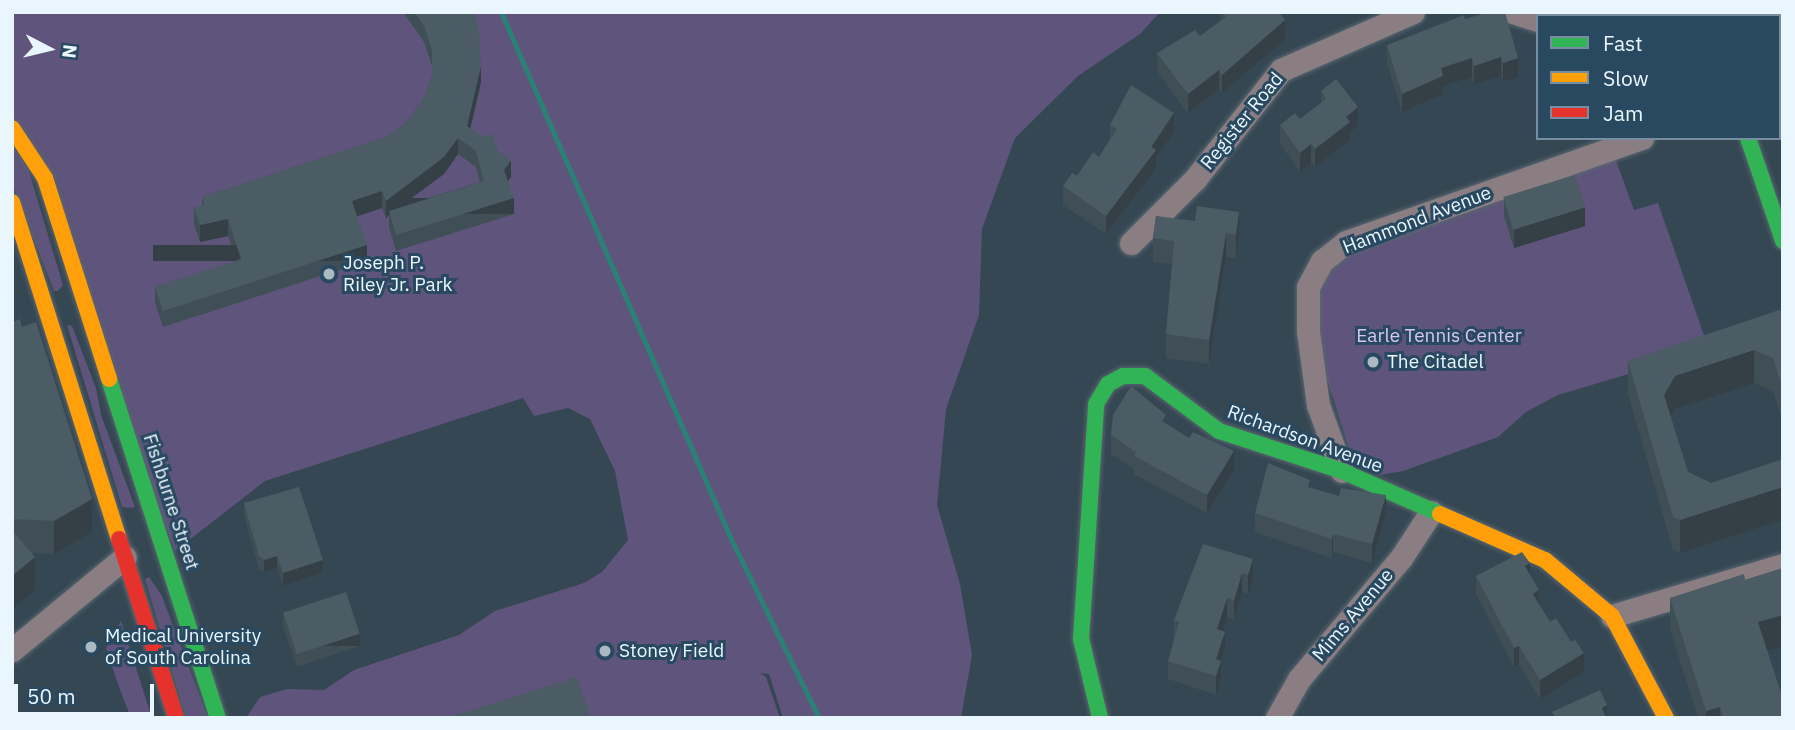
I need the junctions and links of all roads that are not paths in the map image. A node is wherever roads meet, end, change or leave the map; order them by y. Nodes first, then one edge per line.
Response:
1 (1413, 12) edge
2 (1513, 12) edge
3 (1536, 19) edge
4 (12, 128) edge
5 (1636, 140) edge
6 (1749, 140) edge
7 (12, 202) edge
8 (1783, 242) edge
9 (1131, 243) dead end
10 (65, 304) junction
11 (1342, 471) junction
12 (1431, 512) junction
13 (153, 516) junction
14 (124, 553) junction
15 (1783, 565) edge
16 (1612, 616) junction
17 (12, 650) edge
18 (176, 718) edge
19 (218, 718) edge
20 (1100, 718) edge
21 (1277, 718) edge
22 (1666, 718) edge

1 - 9 street, Register Road
2 - 3 street
4 - 10 main road
5 - 11 street, Hammond Avenue
6 - 8 main road
7 - 10 main road
10 - 13 main road, Fishburne Street
10 - 14 main road
11 - 12 main road, Richardson Avenue
11 - 20 main road, Richardson Avenue
12 - 16 main road, Richardson Avenue
12 - 21 street, Mims Avenue
13 - 14 main road
13 - 19 main road, Fishburne Street
14 - 17 street
14 - 18 main road
15 - 16 street
16 - 22 main road, Richardson Avenue

